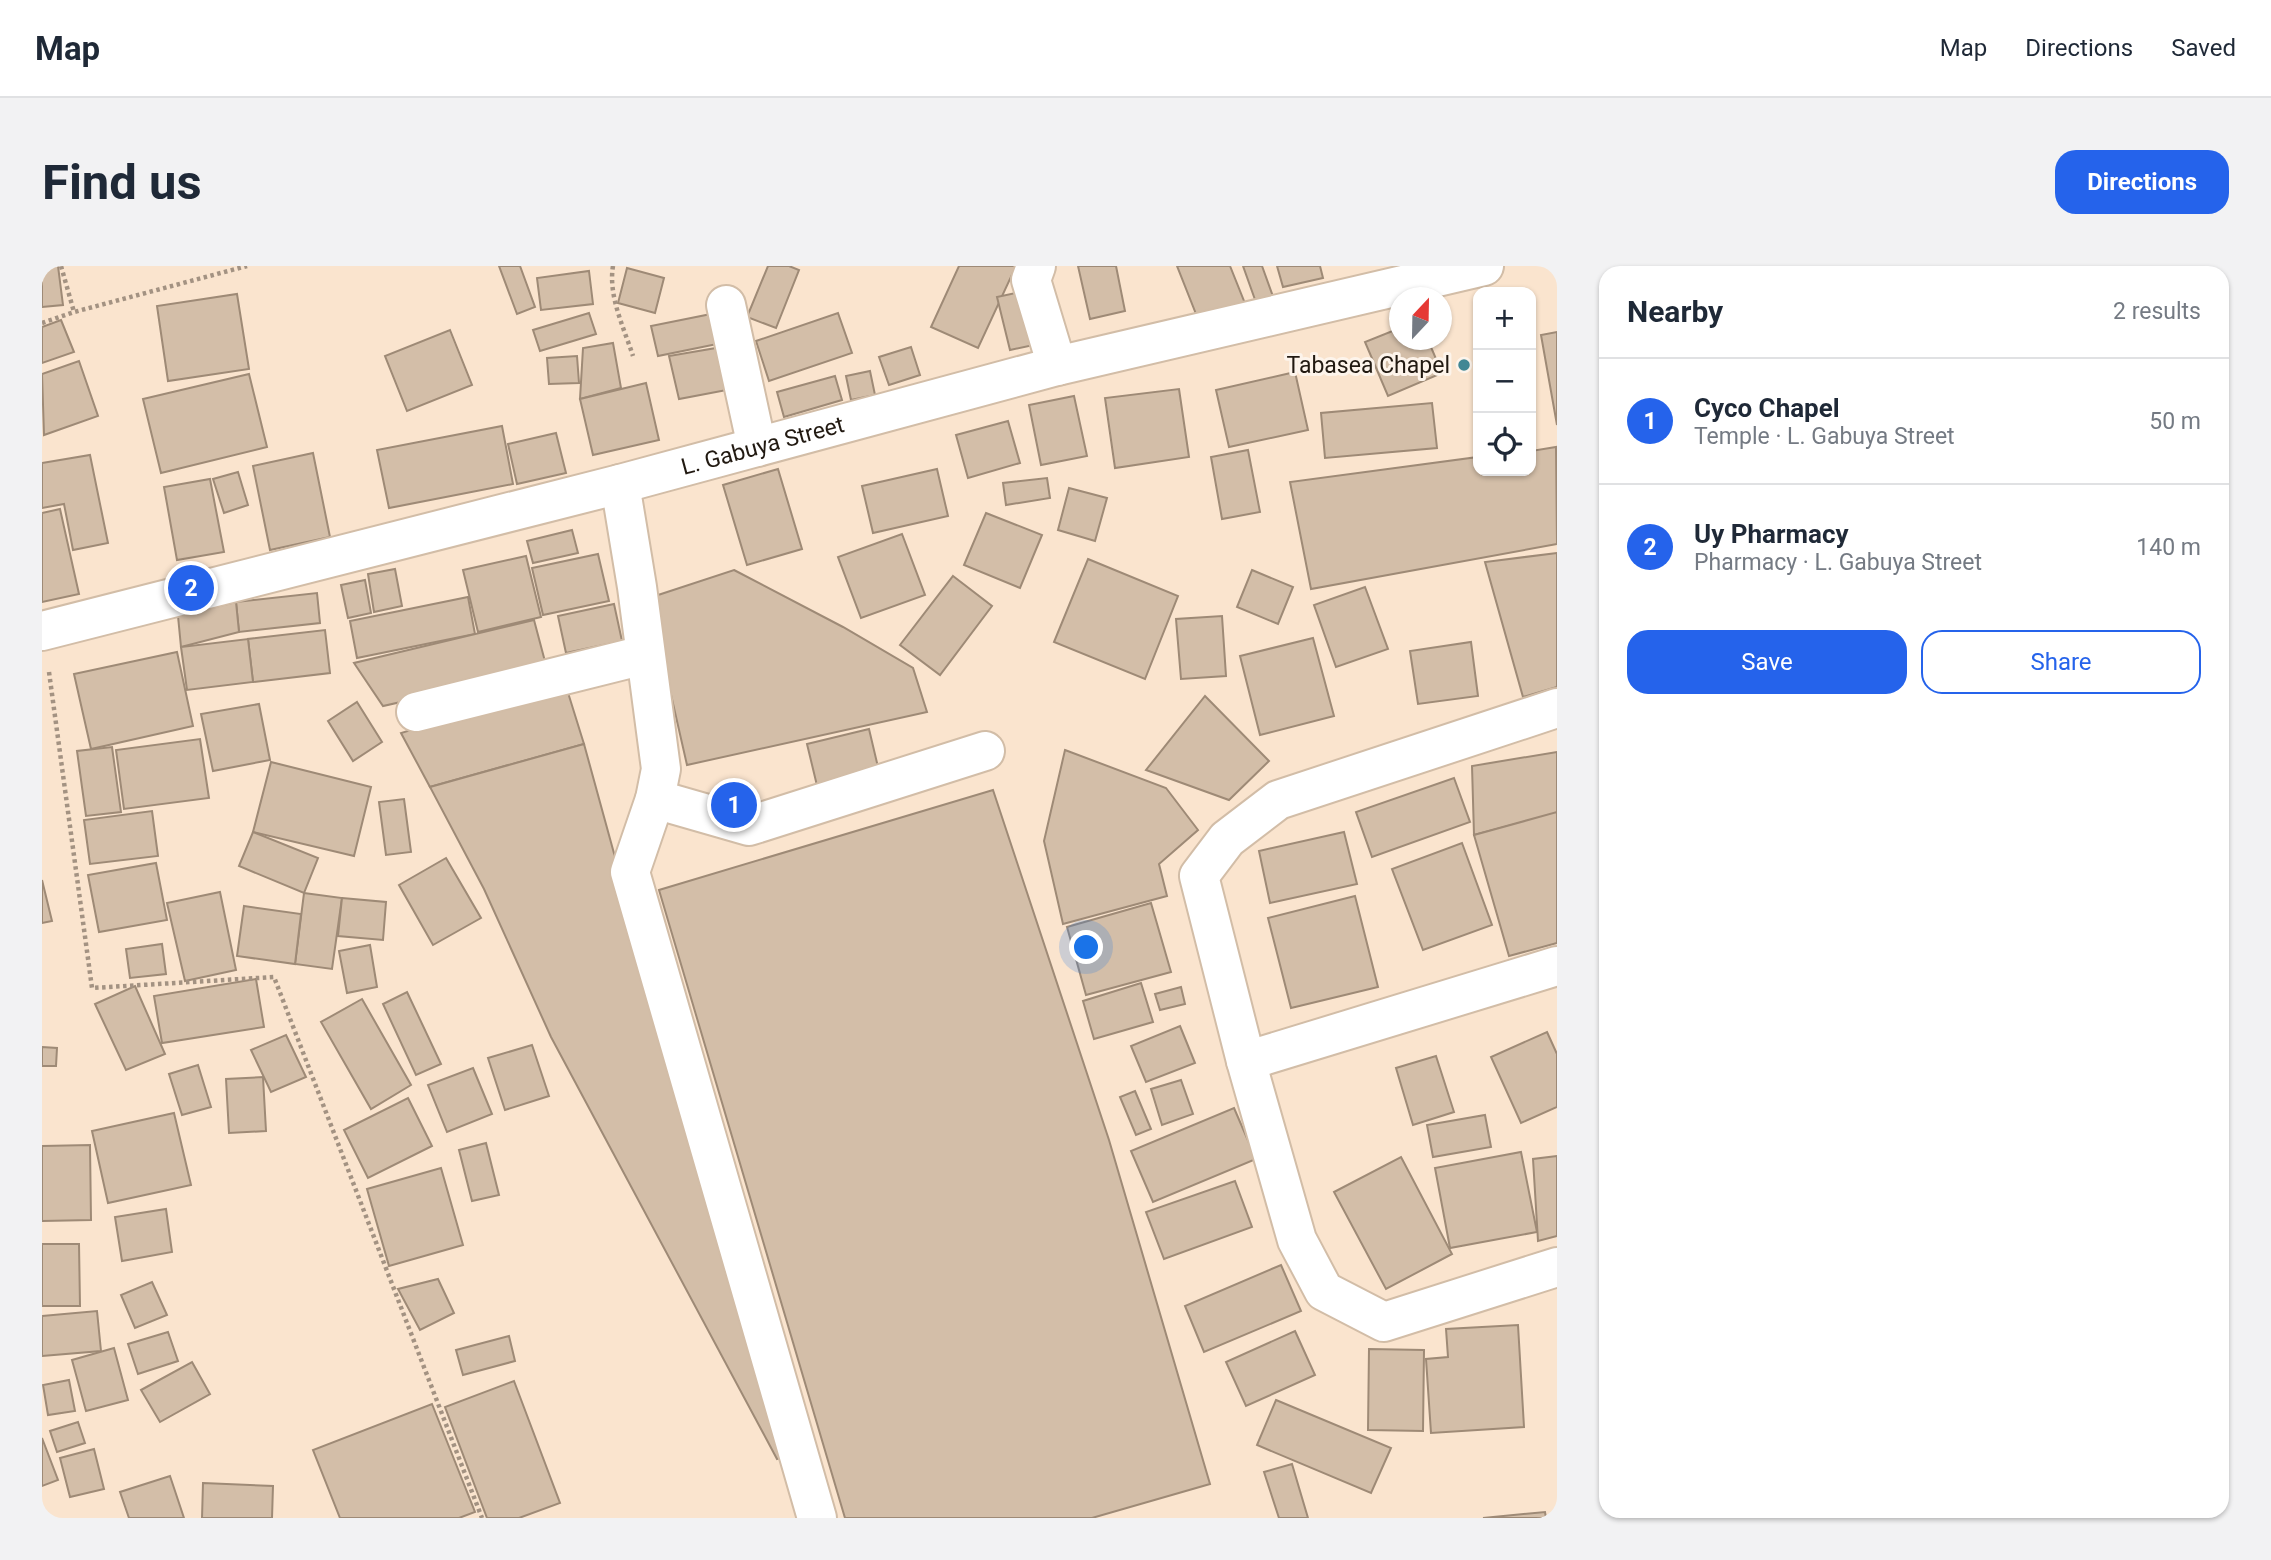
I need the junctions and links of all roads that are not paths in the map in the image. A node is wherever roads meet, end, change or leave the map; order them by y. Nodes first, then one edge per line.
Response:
1 (1036, 266) edge
2 (1484, 266) edge
3 (726, 305) dead end
4 (1056, 366) junction
5 (757, 447) junction
6 (620, 485) junction
7 (43, 630) edge
8 (644, 655) junction
9 (1557, 708) edge
10 (416, 712) dead end
11 (985, 751) dead end
12 (655, 799) junction
13 (1557, 966) edge
14 (1246, 1060) junction
15 (1557, 1267) edge
16 (817, 1518) edge

1 - 4 street
2 - 4 street, L. Gabuya Street
3 - 5 street
4 - 5 street, L. Gabuya Street
5 - 6 street, L. Gabuya Street
6 - 7 street, L. Gabuya Street
6 - 8 street
8 - 10 street
8 - 12 street
9 - 14 street
11 - 12 street
12 - 16 street
13 - 14 street
14 - 15 street

